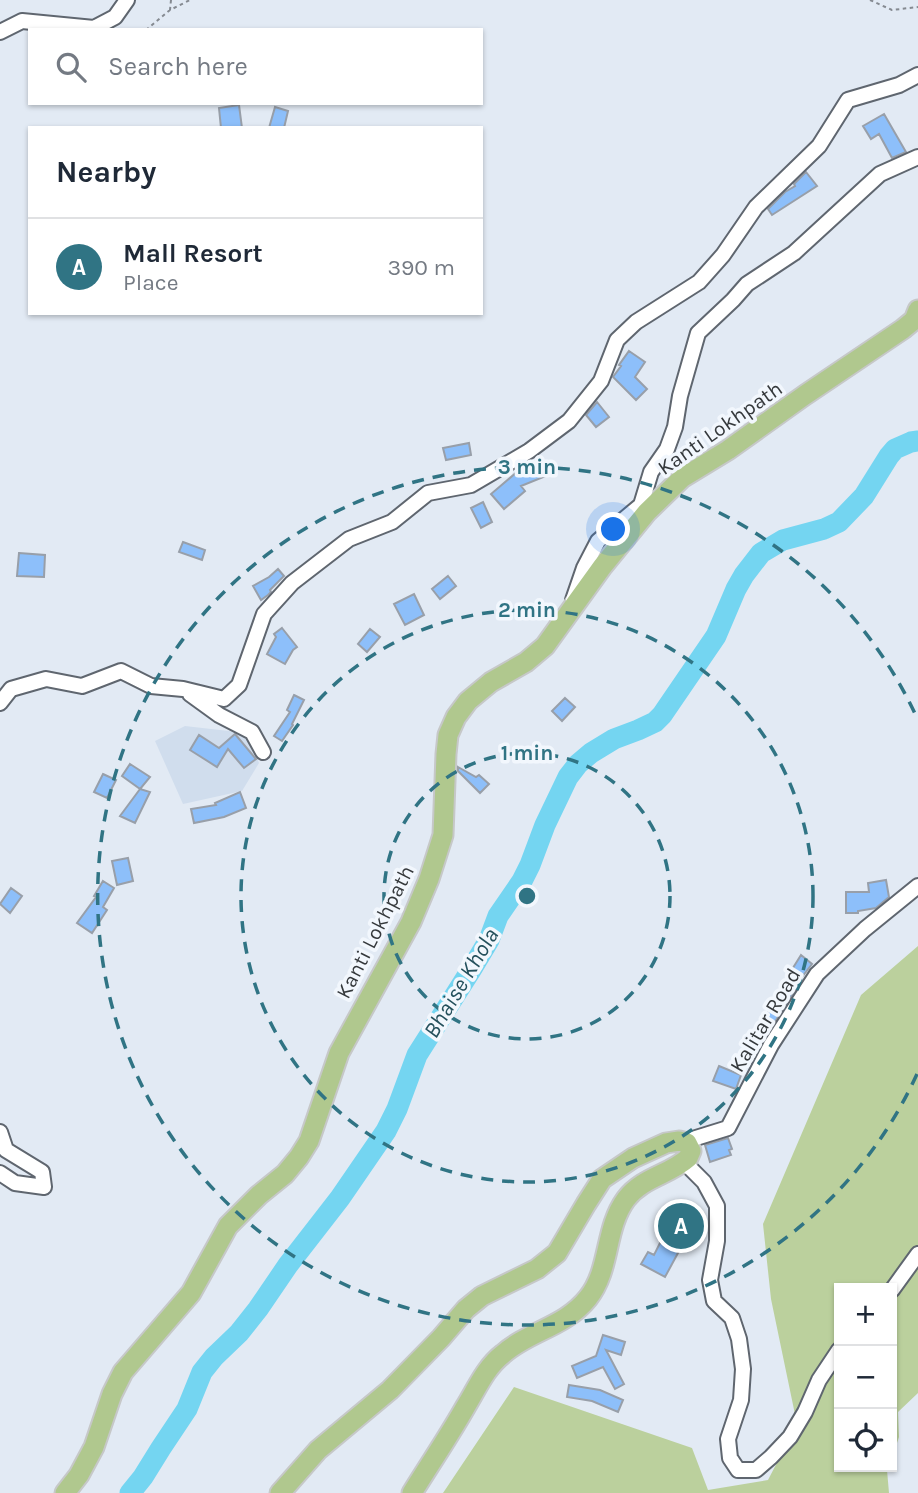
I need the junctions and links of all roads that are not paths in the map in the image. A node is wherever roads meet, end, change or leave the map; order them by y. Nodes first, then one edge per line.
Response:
1 (127, 0) edge
2 (0, 32) edge
3 (918, 75) edge
4 (918, 157) edge
5 (918, 310) edge
6 (568, 615) junction
7 (183, 689) junction
8 (0, 703) edge
9 (263, 752) dead end
10 (918, 886) edge
11 (0, 1132) edge
12 (683, 1142) junction
13 (684, 1162) junction
14 (0, 1173) edge
15 (918, 1254) edge
16 (897, 1283) edge
17 (834, 1358) edge
18 (65, 1493) edge
19 (280, 1493) edge
20 (412, 1493) edge

1 - 2 street
3 - 7 street
4 - 6 street
5 - 6 main road, Kanti Lokhpath
6 - 18 main road, Kanti Lokhpath
7 - 8 street
7 - 9 street
10 - 12 street, Kalitar Road
11 - 14 street
12 - 13 main road
12 - 19 main road
13 - 17 street
13 - 20 main road
15 - 16 street

